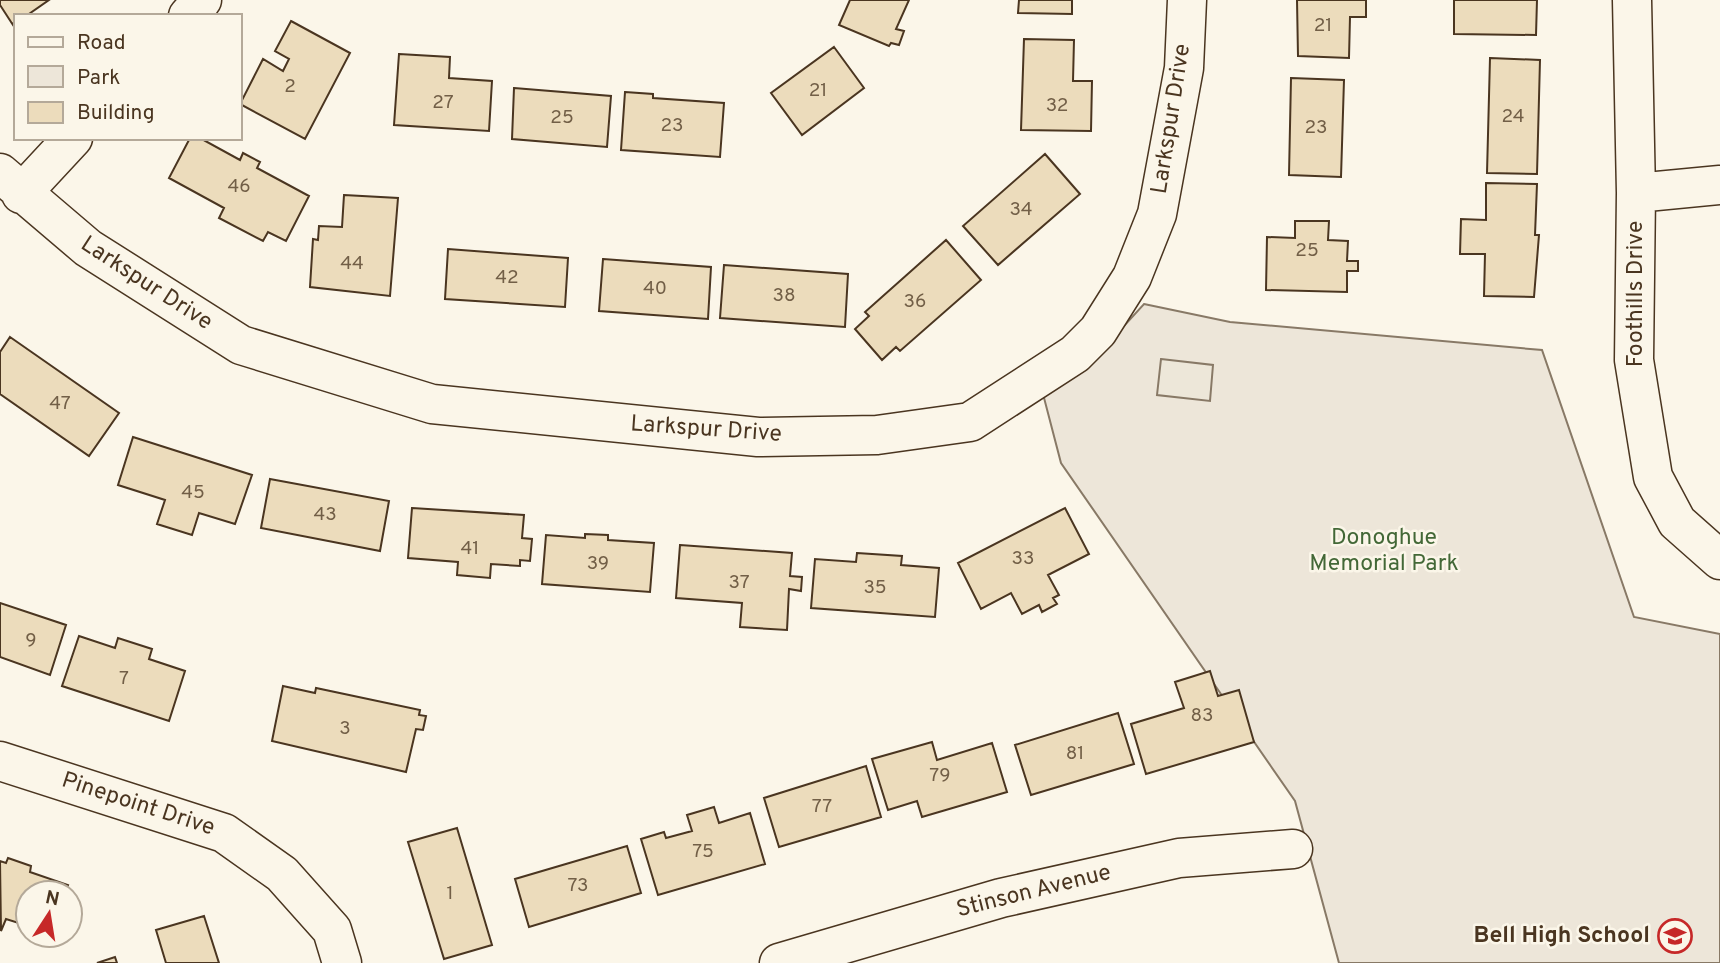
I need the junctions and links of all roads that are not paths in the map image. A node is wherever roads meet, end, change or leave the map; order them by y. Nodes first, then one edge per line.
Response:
1 (202, 0) edge
2 (1187, 0) edge
3 (1632, 0) edge
4 (190, 14) edge
5 (70, 140) edge
6 (10, 184) edge
7 (1720, 185) edge
8 (1636, 193) junction
9 (1720, 560) edge
10 (0, 761) edge
11 (1293, 849) dead end
12 (342, 963) edge
13 (779, 963) edge

1 - 4 street
2 - 6 street, Larkspur Drive
3 - 8 street, Foothills Drive
5 - 6 street
7 - 8 street
8 - 9 street, Foothills Drive
10 - 12 street, Pinepoint Drive
11 - 13 street, Stinson Avenue

